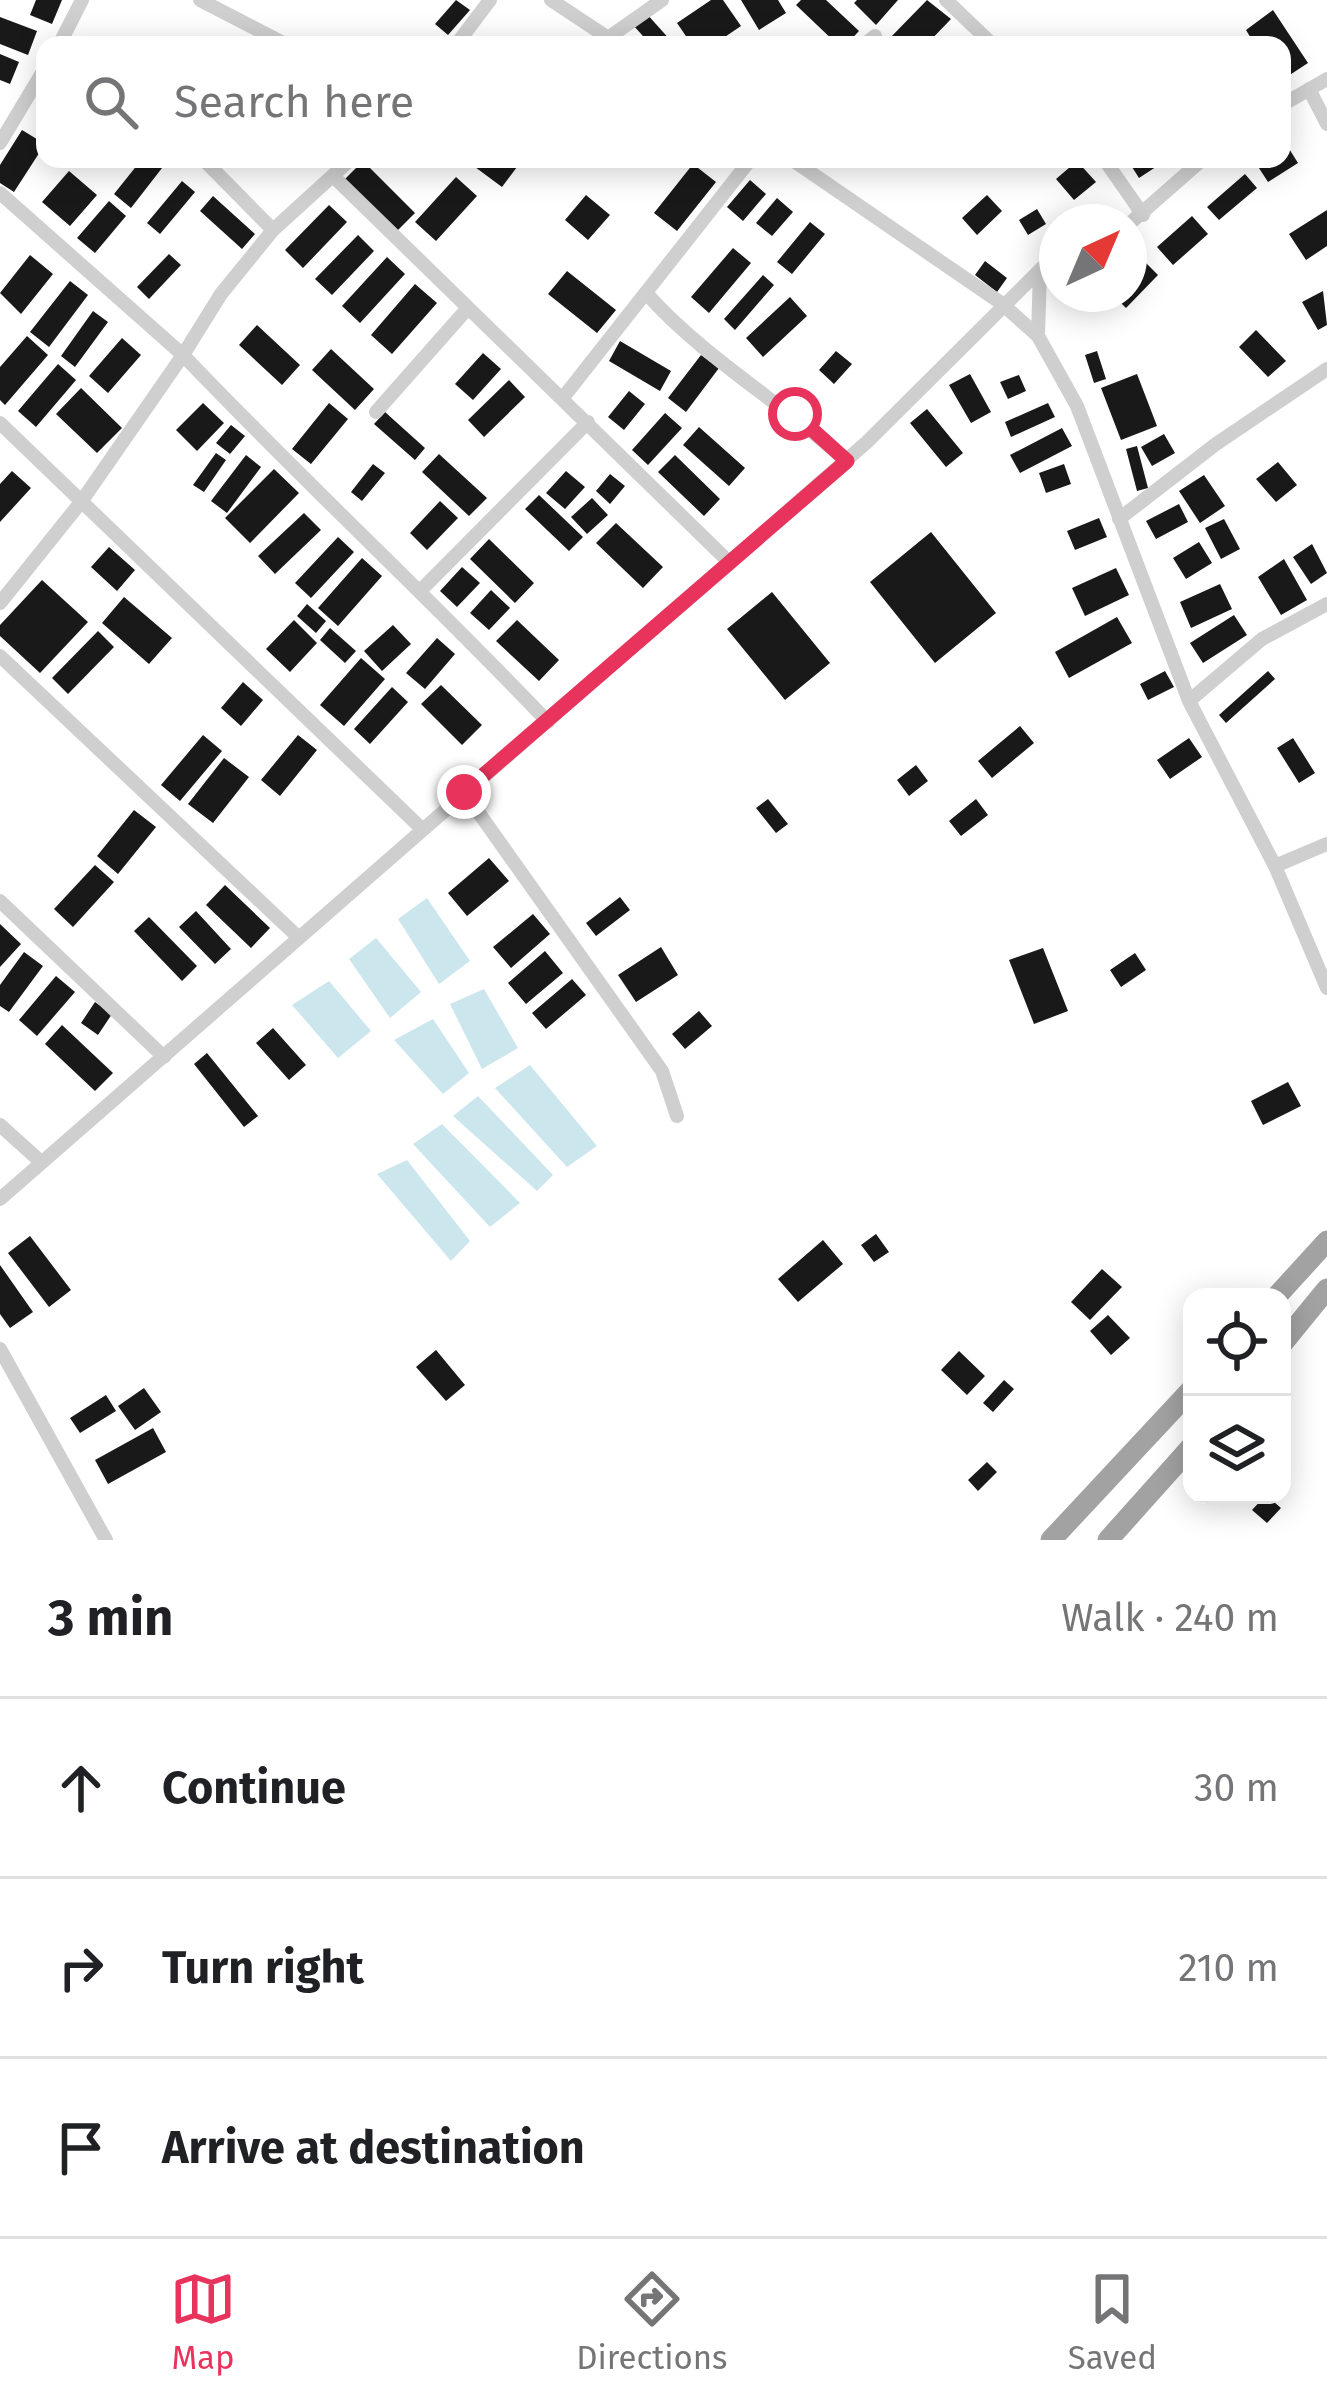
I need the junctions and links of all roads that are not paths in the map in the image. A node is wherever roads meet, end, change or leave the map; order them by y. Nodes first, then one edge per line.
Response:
1 (82, 0) edge
2 (200, 0) edge
3 (490, 0) edge
4 (551, 0) edge
5 (662, 0) edge
6 (946, 0) edge
7 (64, 36) edge
8 (269, 36) edge
9 (463, 36) edge
10 (604, 36) edge
11 (620, 36) edge
12 (984, 36) edge
13 (1327, 79) edge
14 (36, 83) edge
15 (1309, 89) junction
16 (1291, 100) edge
17 (1327, 124) edge
18 (0, 143) edge
19 (212, 168) edge
20 (342, 168) edge
21 (744, 168) edge
22 (804, 168) edge
23 (1110, 168) edge
24 (1193, 168) edge
25 (334, 177) junction
26 (0, 193) edge
27 (1136, 204) edge
28 (1147, 210) edge
29 (273, 230) junction
30 (1039, 271) edge
31 (646, 293) junction
32 (467, 309) junction
33 (1003, 310) junction
34 (1039, 312) edge
35 (1039, 336) junction
36 (183, 355) junction
37 (1327, 368) edge
38 (562, 399) junction
39 (376, 412) dead end
40 (588, 422) junction
41 (0, 423) edge
42 (847, 461) junction
43 (81, 502) junction
44 (1119, 519) junction
45 (729, 562) junction
46 (422, 589) junction
47 (0, 603) edge
48 (1327, 604) edge
49 (0, 656) edge
50 (1190, 700) junction
51 (548, 722) junction
52 (464, 792) junction
53 (421, 828) junction
54 (1327, 844) edge
55 (1275, 866) junction
56 (0, 902) edge
57 (297, 936) junction
58 (1327, 988) edge
59 (164, 1057) junction
60 (677, 1116) dead end
61 (0, 1125) edge
62 (41, 1162) junction
63 (0, 1199) edge
64 (1327, 1241) edge
65 (1284, 1288) edge
66 (1327, 1289) edge
67 (1291, 1333) edge
68 (0, 1349) edge
69 (1185, 1396) edge
70 (1183, 1456) edge
71 (106, 1540) edge
72 (1051, 1540) edge
73 (1108, 1540) edge

1 - 7 street
2 - 8 street
3 - 9 street
4 - 10 street
5 - 11 street
6 - 12 street
13 - 15 street
14 - 18 street
15 - 16 street
15 - 17 street
19 - 29 street
20 - 25 street
21 - 31 street
22 - 33 street
23 - 27 street
24 - 28 street
25 - 29 street
25 - 32 street
26 - 36 street
29 - 36 street
30 - 33 street
31 - 38 street
31 - 42 street
32 - 38 street
32 - 39 street
33 - 35 street
33 - 42 street
34 - 35 street
35 - 44 street
36 - 43 street
36 - 46 street
37 - 44 street
38 - 40 street
40 - 45 street
40 - 46 street
41 - 43 street
42 - 45 street
43 - 47 street
43 - 53 street
44 - 50 street
45 - 51 street
46 - 51 street
48 - 50 street
49 - 57 street
50 - 55 street
51 - 52 street
52 - 53 street
52 - 60 street
53 - 57 street
54 - 55 street
55 - 58 street
56 - 59 street
57 - 59 street
59 - 62 street
61 - 62 street
62 - 63 street
64 - 65 highway
66 - 67 highway
68 - 71 street
69 - 72 highway
70 - 73 highway

